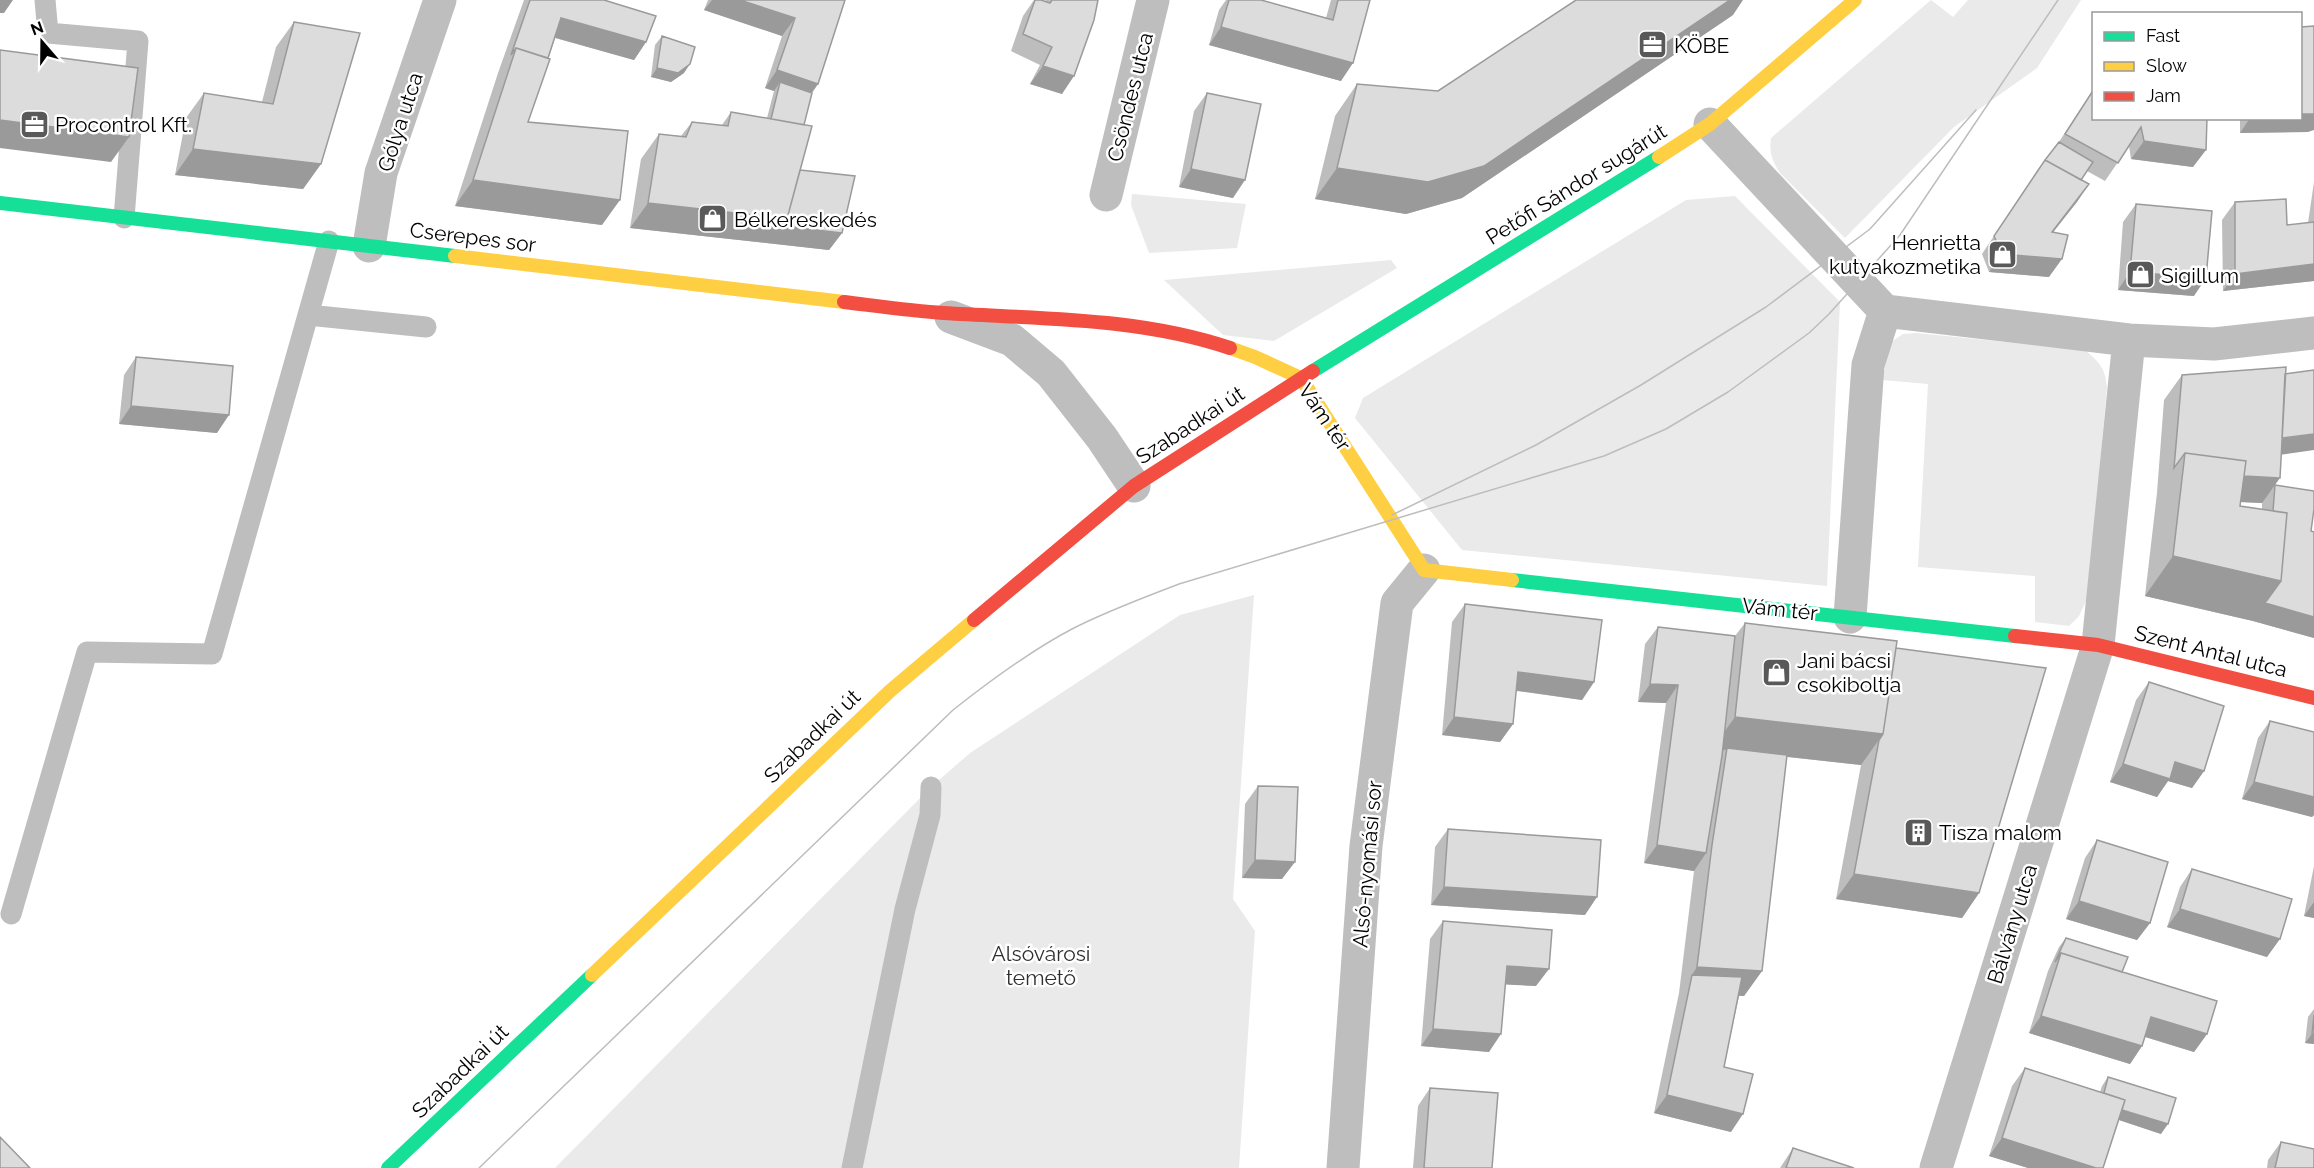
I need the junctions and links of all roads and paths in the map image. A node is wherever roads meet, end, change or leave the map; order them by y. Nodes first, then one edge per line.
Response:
1 (45, 0) edge
2 (440, 0) edge
3 (1153, 0) edge
4 (1856, 0) edge
5 (1710, 124) junction
6 (1106, 195) dead end
7 (0, 203) edge
8 (124, 218) junction
9 (329, 241) junction
10 (369, 246) junction
11 (1885, 311) junction
12 (940, 313) junction
13 (308, 315) junction
14 (426, 327) dead end
15 (2314, 333) edge
16 (2129, 340) junction
17 (1301, 378) junction
18 (1134, 486) junction
19 (1424, 570) junction
20 (1850, 617) junction
21 (2098, 645) junction
22 (2314, 698) edge
23 (931, 787) dead end
24 (11, 914) dead end
25 (388, 1168) edge
26 (852, 1168) edge
27 (1343, 1168) edge
28 (1936, 1168) edge

1 - 8 lane
2 - 10 street, Gólya utca
3 - 6 street, Csöndes utca
4 - 5 street, Petőfi Sándor sugárút
5 - 11 street
5 - 17 street, Petőfi Sándor sugárút
7 - 8 street, Cserepes sor
8 - 9 street, Cserepes sor
9 - 10 street, Cserepes sor
9 - 13 lane
10 - 12 street, Cserepes sor
11 - 16 street
11 - 20 street
12 - 17 street, Vám tér
12 - 18 street
13 - 14 lane
13 - 24 lane
15 - 16 street
16 - 21 street
17 - 18 street, Szabadkai út
17 - 19 street, Vám tér
18 - 25 street, Szabadkai út
19 - 20 street, Vám tér
19 - 27 street, Alsó-nyomási sor
20 - 21 street, Vám tér
21 - 22 street, Szent Antal utca
21 - 28 street, Bálvány utca
23 - 26 lane

